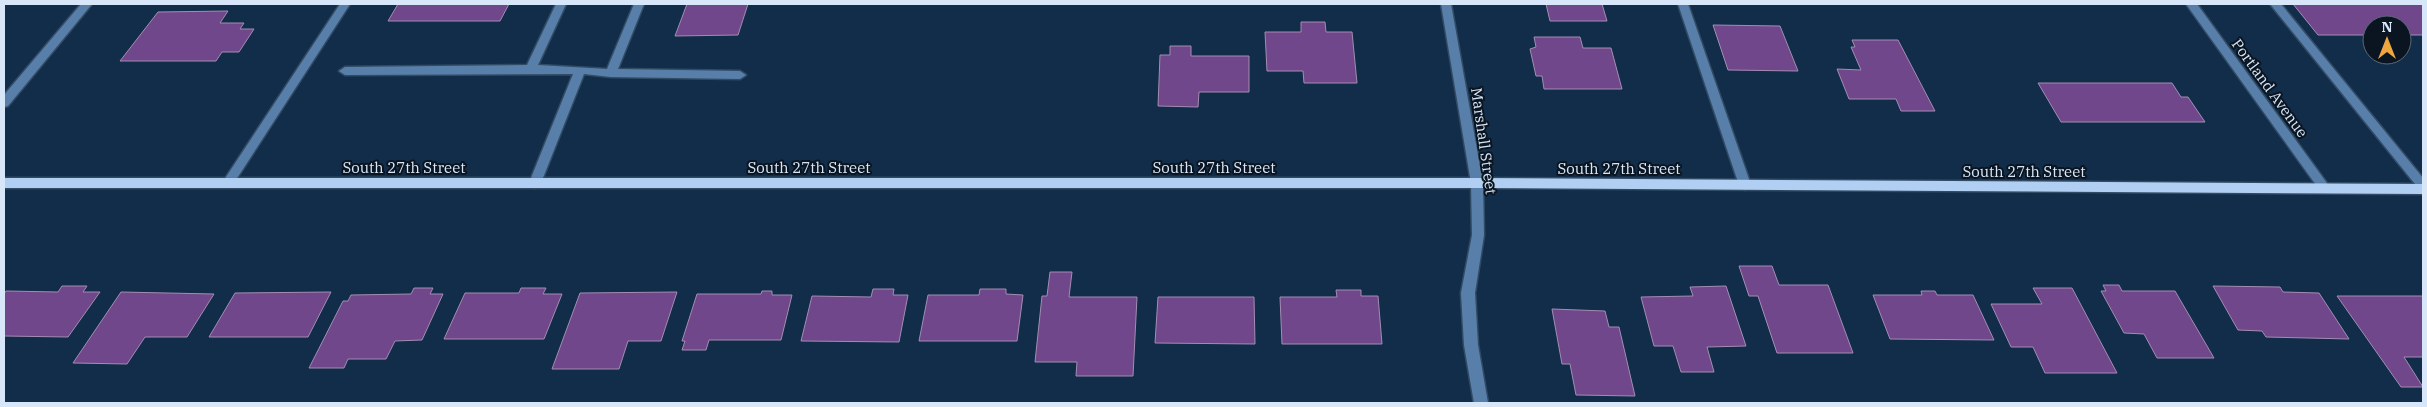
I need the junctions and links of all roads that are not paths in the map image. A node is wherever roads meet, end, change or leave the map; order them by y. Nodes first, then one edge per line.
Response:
1 (87, 4) edge
2 (346, 4) edge
3 (560, 4) edge
4 (639, 4) edge
5 (1446, 4) edge
6 (1683, 4) edge
7 (2191, 4) edge
8 (2275, 4) edge
9 (531, 69) junction
10 (580, 70) junction
11 (344, 71) dead end
12 (611, 73) junction
13 (740, 75) dead end
14 (4, 102) edge
15 (4, 182) edge
16 (228, 182) junction
17 (534, 183) junction
18 (1476, 183) junction
19 (1745, 185) junction
20 (2423, 186) edge
21 (2325, 189) junction
22 (2423, 189) edge
23 (1481, 403) edge

1 - 14 street
2 - 16 street
3 - 9 street
4 - 12 street
5 - 18 street, Marshall Street
6 - 19 street
7 - 21 street, Portland Avenue
8 - 20 street
9 - 10 street
9 - 11 street
10 - 12 street
10 - 17 street
12 - 13 street
15 - 16 main road, South 27th Street
16 - 17 main road, South 27th Street
17 - 18 main road, South 27th Street
18 - 19 main road, South 27th Street
18 - 23 street, Marshall Street
19 - 21 main road, South 27th Street
21 - 22 main road, South 27th Street

